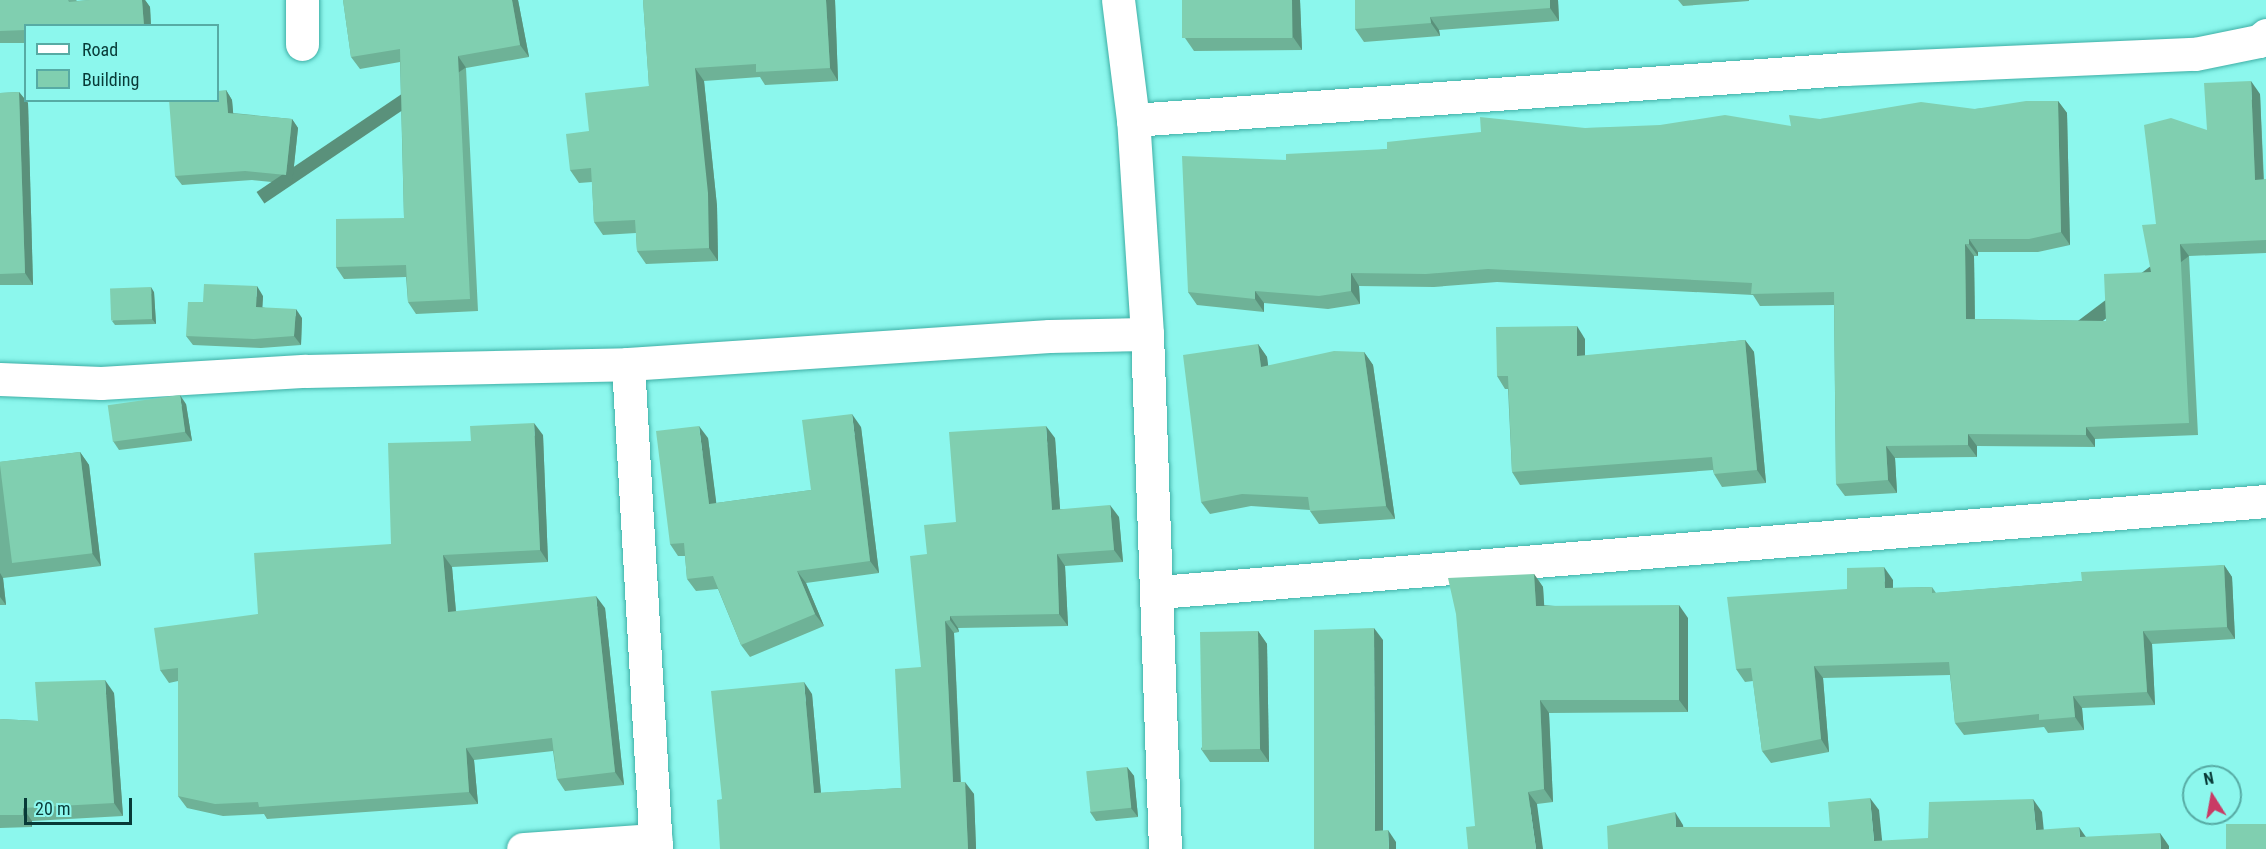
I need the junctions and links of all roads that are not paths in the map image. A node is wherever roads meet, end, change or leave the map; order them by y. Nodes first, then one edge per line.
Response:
1 (302, 0) edge
2 (1118, 0) edge
3 (2266, 35) edge
4 (302, 44) dead end
5 (1133, 120) junction
6 (1147, 334) junction
7 (628, 364) junction
8 (0, 379) edge
9 (2266, 501) edge
10 (1158, 592) junction
11 (656, 844) edge
12 (523, 849) edge
13 (1165, 849) edge

1 - 4 street
2 - 5 street
3 - 5 street
5 - 6 street
6 - 7 street
6 - 10 street
7 - 8 street
7 - 11 street
9 - 10 street
10 - 13 street
11 - 12 street

